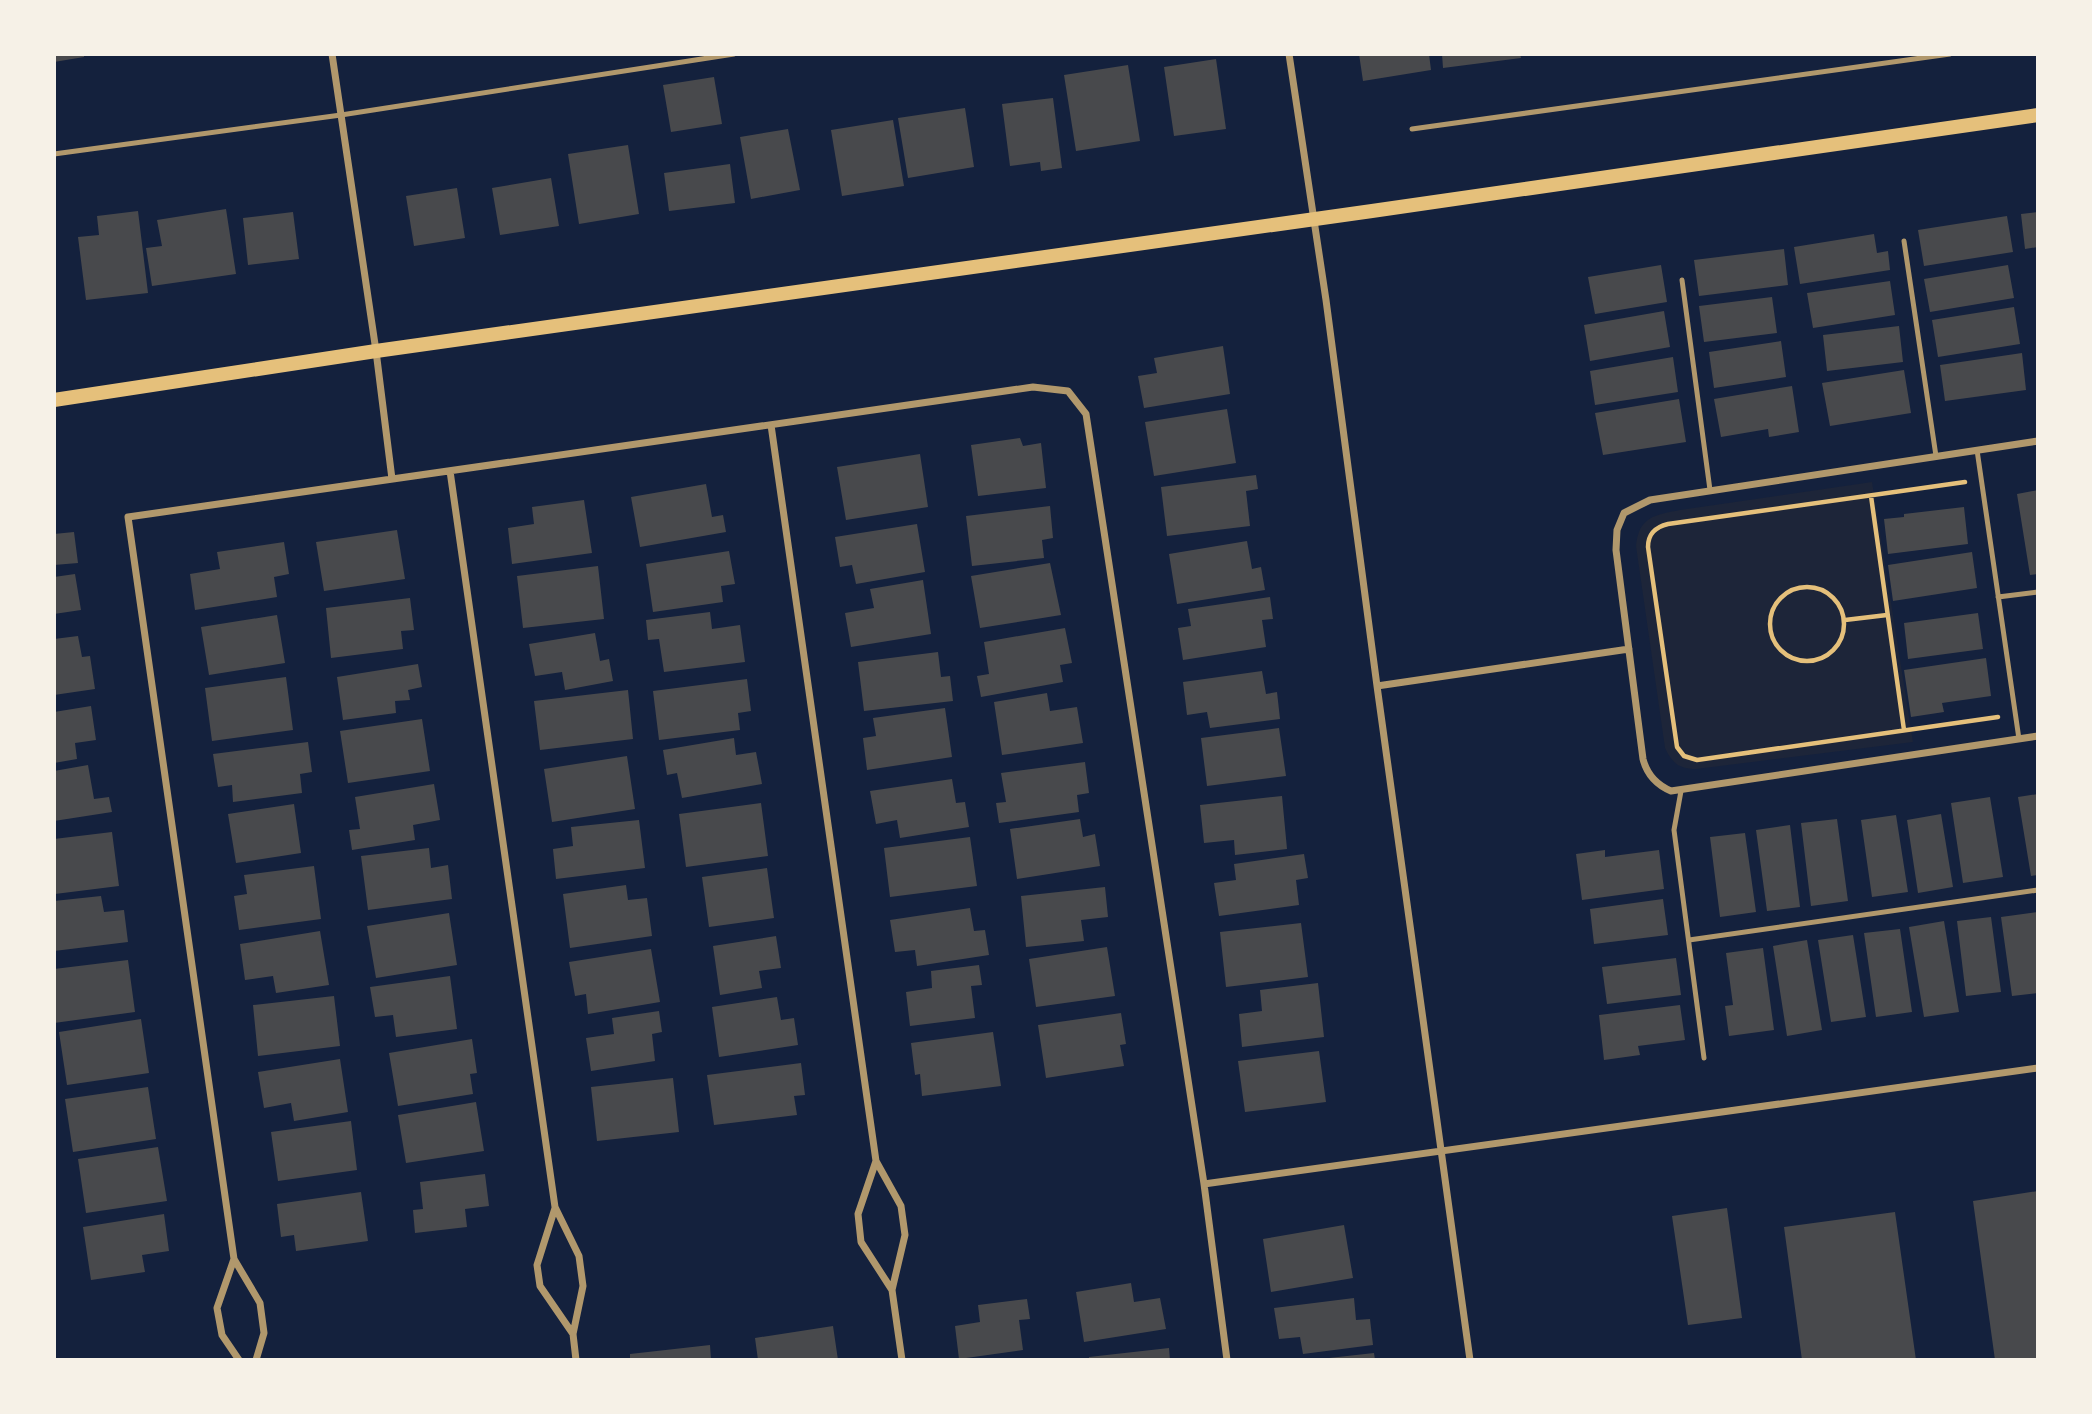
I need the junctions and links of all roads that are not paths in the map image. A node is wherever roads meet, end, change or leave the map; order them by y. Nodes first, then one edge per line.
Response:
1 (332, 54) edge
2 (734, 54) edge
3 (1290, 54) edge
4 (1950, 54) edge
5 (341, 115) junction
6 (2038, 115) edge
7 (1412, 129) dead end
8 (54, 154) edge
9 (1315, 219) junction
10 (1904, 241) dead end
11 (1682, 279) dead end
12 (376, 351) junction
13 (54, 400) edge
14 (771, 425) junction
15 (2038, 441) edge
16 (1977, 450) junction
17 (1936, 456) junction
18 (450, 471) junction
19 (393, 479) junction
20 (1710, 490) junction
21 (2038, 592) edge
22 (1998, 597) junction
23 (1629, 649) junction
24 (1377, 686) junction
25 (2038, 736) edge
26 (2019, 739) junction
27 (1681, 791) junction
28 (2038, 890) edge
29 (1689, 940) junction
30 (1704, 1058) dead end
31 (2038, 1068) edge
32 (1441, 1151) junction
33 (876, 1161) junction
34 (1204, 1184) junction
35 (555, 1207) junction
36 (234, 1259) junction
37 (892, 1290) junction
38 (573, 1334) junction
39 (239, 1360) edge
40 (256, 1360) edge
41 (576, 1360) edge
42 (902, 1360) edge
43 (1227, 1360) edge
44 (1470, 1360) edge

1 - 5 street
2 - 5 lane
3 - 9 street
4 - 7 lane
5 - 8 lane
5 - 12 street
6 - 9 main road
9 - 12 main road
9 - 24 street
10 - 17 lane
11 - 20 lane
12 - 13 main road
12 - 19 street
14 - 18 street
14 - 33 street
14 - 34 street
15 - 16 street
16 - 17 street
16 - 22 lane
17 - 20 street
18 - 19 street
18 - 35 street
19 - 36 street
20 - 23 street
21 - 22 lane
22 - 26 lane
23 - 24 street
23 - 27 street
24 - 32 street
25 - 26 street
26 - 27 street
27 - 29 lane
28 - 29 lane
29 - 30 lane
31 - 32 street
32 - 34 street
32 - 44 street
33 - 37 street
33 - 37 street
34 - 43 street
35 - 38 street
35 - 38 street
36 - 39 street
36 - 40 street
37 - 42 street
38 - 41 street

